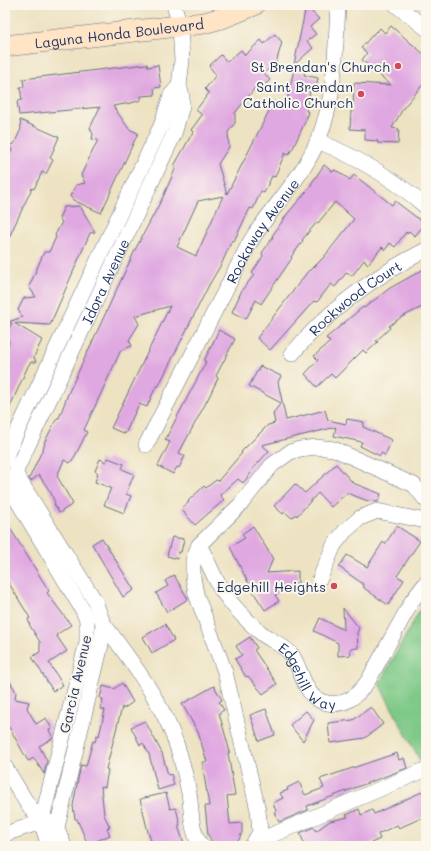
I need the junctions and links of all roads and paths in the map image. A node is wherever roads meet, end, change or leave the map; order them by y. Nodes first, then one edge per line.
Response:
1 (174, 5) edge
2 (254, 5) edge
3 (338, 5) edge
4 (396, 5) edge
5 (180, 26) junction
6 (426, 28) edge
7 (5, 46) edge
8 (179, 86) junction
9 (318, 141) junction
10 (426, 207) edge
11 (426, 250) edge
12 (292, 354) dead end
13 (146, 445) dead end
14 (5, 461) edge
15 (8, 476) edge
16 (426, 500) edge
17 (426, 521) edge
18 (199, 545) junction
19 (320, 578) dead end
20 (426, 583) edge
21 (103, 623) junction
22 (5, 767) edge
23 (422, 771) dead end
24 (41, 822) junction
25 (58, 823) junction
26 (5, 834) edge
27 (255, 842) edge
28 (48, 846) edge
29 (64, 846) edge
30 (202, 846) edge

1 - 5 street, Idora Avenue
2 - 5 street, Laguna Honda Boulevard
3 - 9 street, Rockaway Avenue
4 - 6 street
5 - 7 street, Laguna Honda Boulevard
5 - 8 street, Idora Avenue
8 - 14 street, Idora Avenue
8 - 15 street, Idora Avenue
9 - 10 street
9 - 13 street, Rockaway Avenue
11 - 12 street, Rockwood Court
15 - 21 street, Garcia Avenue
15 - 24 street, Garcia Avenue
16 - 18 street
17 - 19 street
18 - 20 street, Edgehill Way
18 - 27 street
21 - 25 street, Garcia Avenue
21 - 30 street
22 - 24 street
23 - 27 street
24 - 25 street
24 - 26 street
24 - 28 street
25 - 29 street

